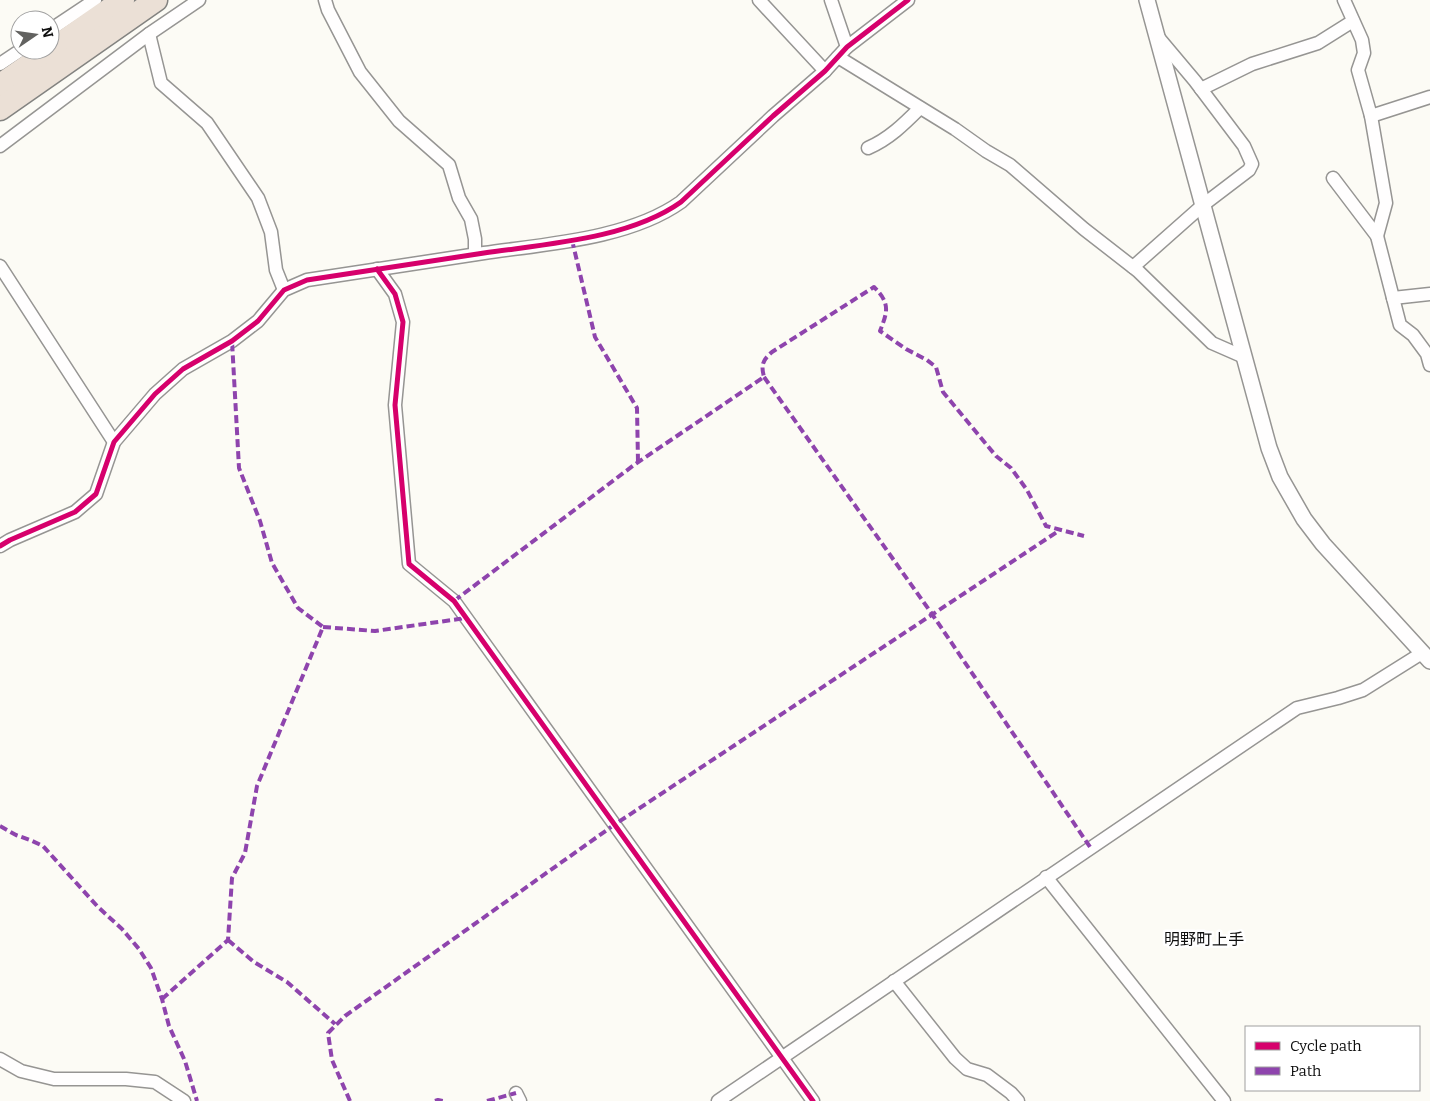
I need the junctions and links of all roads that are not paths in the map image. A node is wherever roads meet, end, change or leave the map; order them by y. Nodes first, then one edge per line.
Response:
1 (95, 0) edge
2 (123, 0) edge
3 (156, 0) edge
4 (199, 0) edge
5 (325, 0) edge
6 (759, 0) edge
7 (831, 0) edge
8 (908, 0) edge
9 (1148, 0) edge
10 (1344, 0) edge
11 (1354, 21) junction
12 (60, 23) edge
13 (149, 34) junction
14 (1158, 36) junction
15 (848, 48) junction
16 (838, 57) junction
17 (825, 70) junction
18 (0, 85) edge
19 (1201, 89) junction
20 (1430, 98) edge
21 (920, 108) junction
22 (0, 109) edge
23 (1371, 116) junction
24 (0, 146) edge
25 (868, 148) dead end
26 (1333, 178) dead end
27 (1203, 205) junction
28 (1377, 236) junction
29 (476, 254) junction
30 (0, 266) edge
31 (1133, 267) junction
32 (377, 269) junction
33 (284, 290) junction
34 (1430, 294) edge
35 (1393, 298) junction
36 (1244, 357) junction
37 (1430, 365) edge
38 (114, 442) junction
39 (0, 546) edge
40 (1426, 657) edge
41 (1046, 877) junction
42 (894, 980) junction
43 (782, 1057) junction
44 (0, 1059) edge
45 (184, 1101) edge
46 (718, 1101) edge
47 (813, 1101) edge
48 (1018, 1101) edge
49 (1224, 1101) edge

1 - 12 street
2 - 18 highway
3 - 22 highway
4 - 13 street
5 - 29 street
6 - 17 street
7 - 15 street
8 - 15 street
9 - 14 street
10 - 11 street
11 - 19 street
11 - 23 street
13 - 24 street
13 - 33 street
14 - 19 street
14 - 27 street
15 - 16 street
16 - 17 street
16 - 21 street
17 - 29 street
19 - 27 street
20 - 23 street
21 - 25 street
21 - 31 street
23 - 28 street
26 - 28 street
27 - 31 street
27 - 36 street
28 - 35 street
29 - 32 street
30 - 38 street
31 - 36 street
32 - 33 street
32 - 43 street
33 - 38 street
34 - 35 street
35 - 37 street
36 - 40 street
38 - 39 street
40 - 41 street
41 - 42 street
41 - 49 street
42 - 43 street
42 - 48 street
43 - 46 street
43 - 47 street
44 - 45 street

